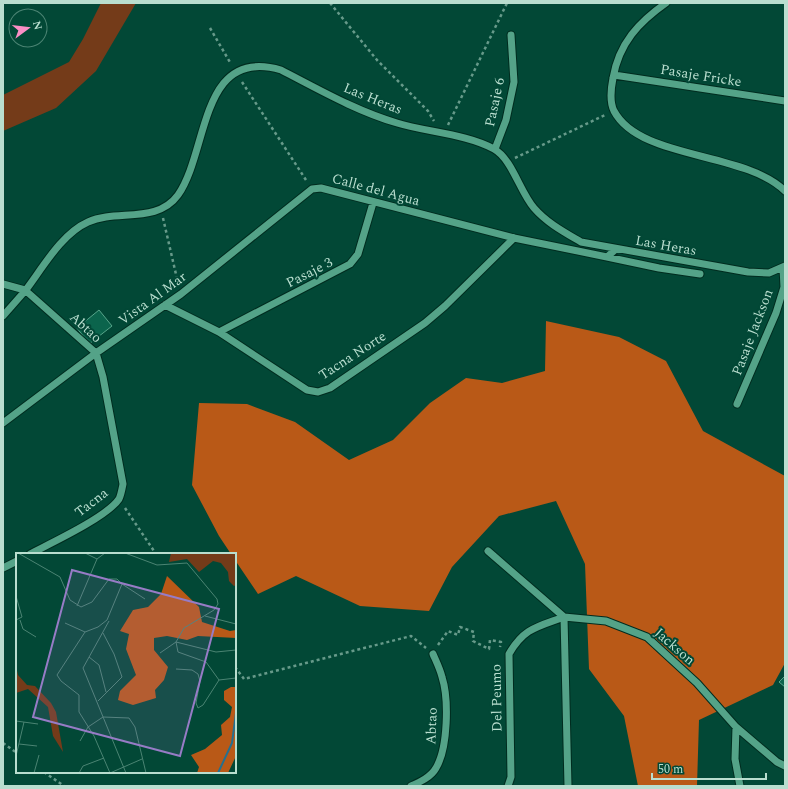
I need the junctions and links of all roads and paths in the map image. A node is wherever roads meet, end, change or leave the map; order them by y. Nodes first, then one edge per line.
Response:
1 (330, 3) edge
2 (507, 3) edge
3 (666, 3) edge
4 (210, 28) dead end
5 (511, 35) dead end
6 (235, 71) junction
7 (614, 75) junction
8 (785, 101) edge
9 (614, 110) junction
10 (444, 134) junction
11 (495, 149) junction
12 (507, 162) junction
13 (312, 189) junction
14 (785, 190) edge
15 (373, 203) junction
16 (161, 210) junction
17 (514, 238) junction
18 (616, 250) junction
19 (608, 257) junction
20 (784, 267) edge
21 (700, 274) dead end
22 (3, 284) edge
23 (25, 290) junction
24 (181, 294) junction
25 (165, 305) junction
26 (3, 316) edge
27 (219, 332) junction
28 (96, 354) junction
29 (737, 404) dead end
30 (3, 423) edge
31 (116, 442) joint
32 (119, 499) junction
33 (488, 551) dead end
34 (32, 553) edge
35 (155, 553) edge
36 (16, 562) edge
37 (3, 568) edge
38 (564, 616) junction
39 (432, 654) junction
40 (509, 654) junction
41 (236, 668) edge
42 (736, 727) junction
43 (3, 743) edge
44 (16, 752) edge
45 (785, 766) edge
46 (45, 773) edge
47 (64, 786) edge
48 (411, 786) edge
49 (508, 786) edge
50 (568, 786) edge
51 (740, 786) edge

1 - 10 path
2 - 10 path
3 - 7 street
4 - 6 path, Calle del Agua
5 - 11 street, Pasaje 6
6 - 10 street, Las Heras
6 - 13 path, Calle del Agua
6 - 16 street
7 - 8 street, Pasaje Fricke
7 - 9 street
9 - 12 path
9 - 14 street
10 - 11 street, Las Heras
11 - 12 street, Las Heras
12 - 18 street, Las Heras
13 - 15 street, Calle del Agua
13 - 24 street, Vista Al Mar
15 - 17 street, Calle del Agua
15 - 27 street, Pasaje 3
16 - 23 street
16 - 24 path
17 - 19 street, Calle del Agua
17 - 27 street, Tacna Norte
18 - 19 street
18 - 20 street, Las Heras
19 - 21 street, Las Heras
20 - 29 street, Pasaje Jackson
22 - 23 street, Abtao
23 - 26 street
23 - 28 street, Abtao
24 - 25 street, Vista Al Mar
25 - 27 street, Tacna Norte
25 - 28 street, Vista Al Mar
28 - 30 street, Vista Al Mar
28 - 31 street, Abtao
31 - 32 street, Tacna
32 - 34 street, Tacna
32 - 35 path
33 - 38 street
36 - 37 street
38 - 40 street, Del Peumo
38 - 42 street, Jackson
38 - 50 street
39 - 40 path
39 - 41 path
39 - 48 street, Abtao
40 - 49 street, Del Peumo
42 - 45 street, Jackson
42 - 51 street
43 - 44 path
46 - 47 path

